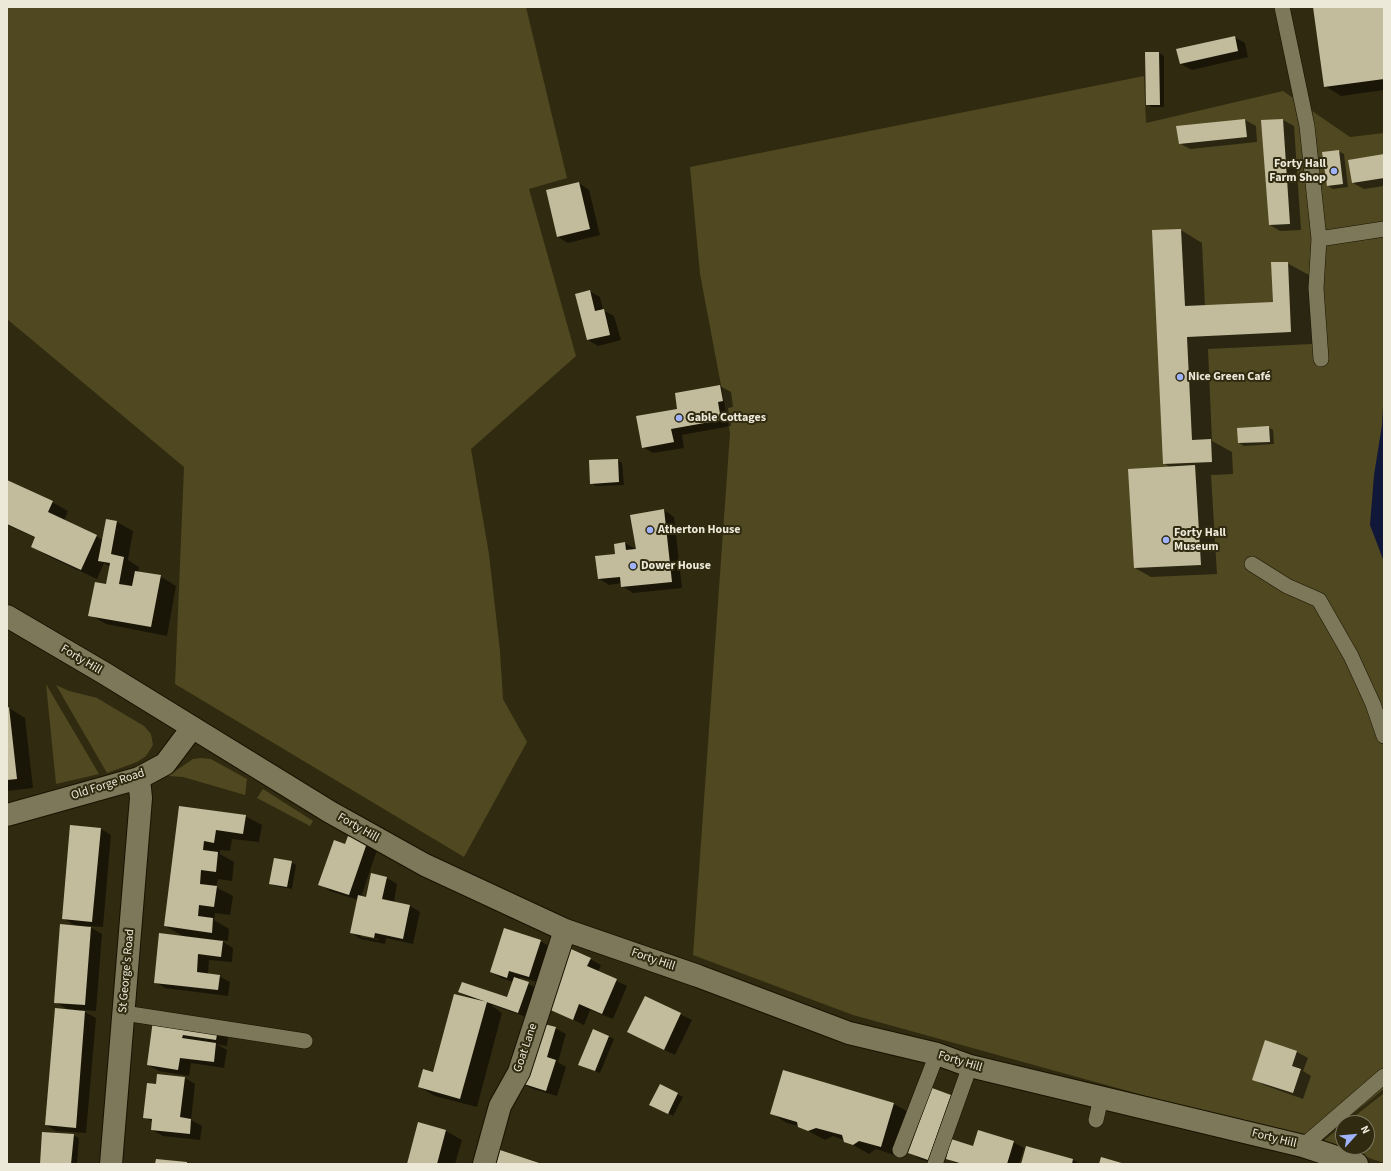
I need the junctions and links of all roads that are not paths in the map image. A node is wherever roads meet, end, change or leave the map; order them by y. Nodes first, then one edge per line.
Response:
1 (1282, 7) edge
2 (1384, 229) edge
3 (1319, 239) junction
4 (1321, 359) dead end
5 (1252, 564) dead end
6 (7, 616) edge
7 (192, 728) junction
8 (1384, 736) edge
9 (139, 778) junction
10 (7, 815) edge
11 (566, 930) junction
12 (124, 1013) junction
13 (305, 1041) dead end
14 (937, 1054) junction
15 (970, 1066) junction
16 (1384, 1076) edge
17 (1101, 1098) junction
18 (1096, 1120) dead end
19 (1303, 1146) junction
20 (900, 1150) dead end
21 (111, 1164) edge
22 (484, 1164) edge
23 (935, 1164) edge
24 (1357, 1164) edge

1 - 3 lane
2 - 3 lane
3 - 4 lane
5 - 8 lane
6 - 7 street, Forty Hill
7 - 9 street, Old Forge Road
7 - 11 street, Forty Hill
9 - 10 street, Old Forge Road
9 - 12 street, St George's Road
11 - 14 street, Forty Hill
11 - 22 street, Goat Lane
12 - 13 lane
12 - 21 street, St George's Road
14 - 15 street, Forty Hill
14 - 20 lane
15 - 17 street, Forty Hill
15 - 23 lane
16 - 19 lane
17 - 18 lane
17 - 19 street, Forty Hill
19 - 24 street, Forty Hill

